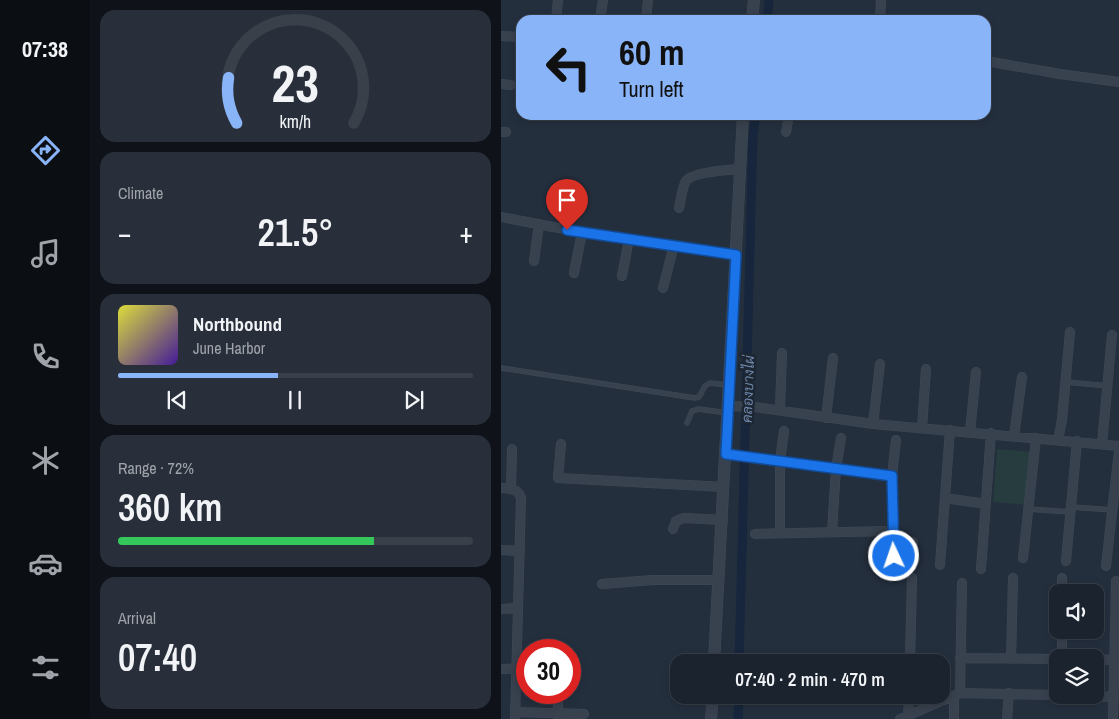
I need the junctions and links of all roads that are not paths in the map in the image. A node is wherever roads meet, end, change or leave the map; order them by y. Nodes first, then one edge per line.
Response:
1 (558, 0) edge
2 (603, 0) edge
3 (648, 0) edge
4 (754, 0) edge
5 (881, 0) edge
6 (556, 15) edge
7 (601, 15) edge
8 (646, 15) edge
9 (752, 15) edge
10 (880, 15) edge
11 (501, 36) edge
12 (516, 38) edge
13 (991, 62) edge
14 (1119, 82) edge
15 (501, 84) edge
16 (511, 85) dead end
17 (743, 120) edge
18 (788, 120) edge
19 (786, 132) dead end
20 (740, 169) junction
21 (679, 208) dead end
22 (501, 217) edge
23 (539, 224) junction
24 (582, 232) junction
25 (629, 239) junction
26 (674, 245) junction
27 (736, 255) junction
28 (534, 261) dead end
29 (575, 272) dead end
30 (622, 276) dead end
31 (663, 288) dead end
32 (1070, 332) dead end
33 (1112, 335) dead end
34 (782, 354) dead end
35 (833, 358) dead end
36 (880, 364) dead end
37 (501, 368) edge
38 (926, 369) dead end
39 (976, 372) dead end
40 (1022, 377) dead end
41 (1066, 382) junction
42 (730, 385) junction
43 (1107, 386) junction
44 (731, 408) junction
45 (779, 410) junction
46 (826, 418) junction
47 (687, 423) dead end
48 (873, 424) junction
49 (922, 428) junction
50 (950, 430) junction
51 (784, 431) dead end
52 (970, 432) junction
53 (991, 433) junction
54 (1014, 436) junction
55 (841, 438) dead end
56 (1037, 438) junction
57 (896, 440) dead end
58 (1058, 440) junction
59 (1077, 442) junction
60 (561, 444) dead end
61 (1102, 444) junction
62 (1119, 446) edge
63 (512, 449) dead end
64 (1119, 451) edge
65 (731, 455) junction
66 (780, 461) junction
67 (836, 468) junction
68 (892, 476) junction
69 (725, 487) junction
70 (501, 488) edge
71 (511, 489) junction
72 (945, 498) junction
73 (986, 504) junction
74 (1028, 509) junction
75 (1071, 509) junction
76 (1114, 515) edge
77 (723, 520) junction
78 (673, 528) dead end
79 (893, 531) junction
80 (832, 532) junction
81 (779, 533) junction
82 (755, 534) dead end
83 (893, 541) junction
84 (913, 542) dead end
85 (501, 550) edge
86 (520, 551) junction
87 (894, 556) dead end
88 (1023, 558) dead end
89 (1066, 561) dead end
90 (940, 565) dead end
91 (1106, 566) dead end
92 (981, 570) dead end
93 (912, 578) dead end
94 (1013, 578) dead end
95 (1062, 578) dead end
96 (719, 580) junction
97 (1116, 580) dead end
98 (962, 583) dead end
99 (602, 584) dead end
100 (1062, 584) edge
101 (501, 608) edge
102 (518, 608) junction
103 (517, 639) edge
104 (714, 654) edge
105 (910, 654) edge
106 (961, 658) junction
107 (1011, 659) junction
108 (1049, 659) edge
109 (1104, 659) edge
110 (1114, 660) junction
111 (516, 668) edge
112 (501, 669) edge
113 (516, 692) edge
114 (1009, 693) junction
115 (957, 695) junction
116 (1049, 695) edge
117 (1116, 697) edge
118 (712, 704) edge
119 (907, 704) edge
120 (584, 714) dead end
121 (515, 715) edge
122 (558, 716) edge
123 (903, 718) edge
124 (711, 719) edge
125 (954, 719) edge
126 (1007, 719) edge
127 (1113, 719) edge

1 - 6 street
2 - 7 street
3 - 8 street
4 - 9 street
5 - 10 street
11 - 12 street
13 - 14 street
15 - 16 street
17 - 20 street
18 - 19 street
20 - 21 street
20 - 27 street
22 - 23 street
23 - 24 street
23 - 28 street
24 - 25 street
24 - 29 street
25 - 26 street
25 - 30 street
26 - 27 street
26 - 31 street
27 - 42 street
32 - 41 street
33 - 43 street
34 - 45 street
35 - 46 street
36 - 48 street
37 - 42 lane
38 - 49 street
39 - 52 street
40 - 54 street
41 - 43 lane
41 - 58 street
42 - 44 street
43 - 61 street
44 - 45 street
44 - 47 lane
44 - 65 street
45 - 46 street
46 - 48 street
48 - 49 street
49 - 50 street
50 - 52 street
50 - 72 street
51 - 66 street
52 - 53 street
53 - 54 street
53 - 73 street
54 - 56 street
55 - 67 street
56 - 58 street
56 - 74 street
57 - 68 street
58 - 59 street
59 - 61 street
59 - 75 street
60 - 69 street
61 - 62 street
63 - 71 street
64 - 76 street
65 - 66 street
65 - 69 street
66 - 67 street
66 - 81 street
67 - 68 street
67 - 80 street
68 - 79 street
69 - 77 street
70 - 71 street
71 - 86 street
72 - 73 street
72 - 90 street
73 - 92 street
74 - 75 lane
74 - 88 street
75 - 76 lane
75 - 89 street
76 - 91 street
77 - 78 street
77 - 96 street
79 - 80 street
79 - 83 street
80 - 81 street
81 - 82 street
83 - 84 street
83 - 87 street
85 - 86 street
86 - 102 street
93 - 105 street
94 - 107 street
95 - 100 street
96 - 99 street
96 - 104 street
97 - 110 street
98 - 106 street
101 - 102 street
102 - 103 street
106 - 107 street
106 - 115 street
107 - 108 street
109 - 110 street
110 - 117 street
111 - 112 street
113 - 121 street
114 - 115 street
114 - 116 street
114 - 126 street
115 - 123 street
115 - 125 street
117 - 127 street
118 - 124 street
119 - 123 street
120 - 122 street
121 - 122 street

